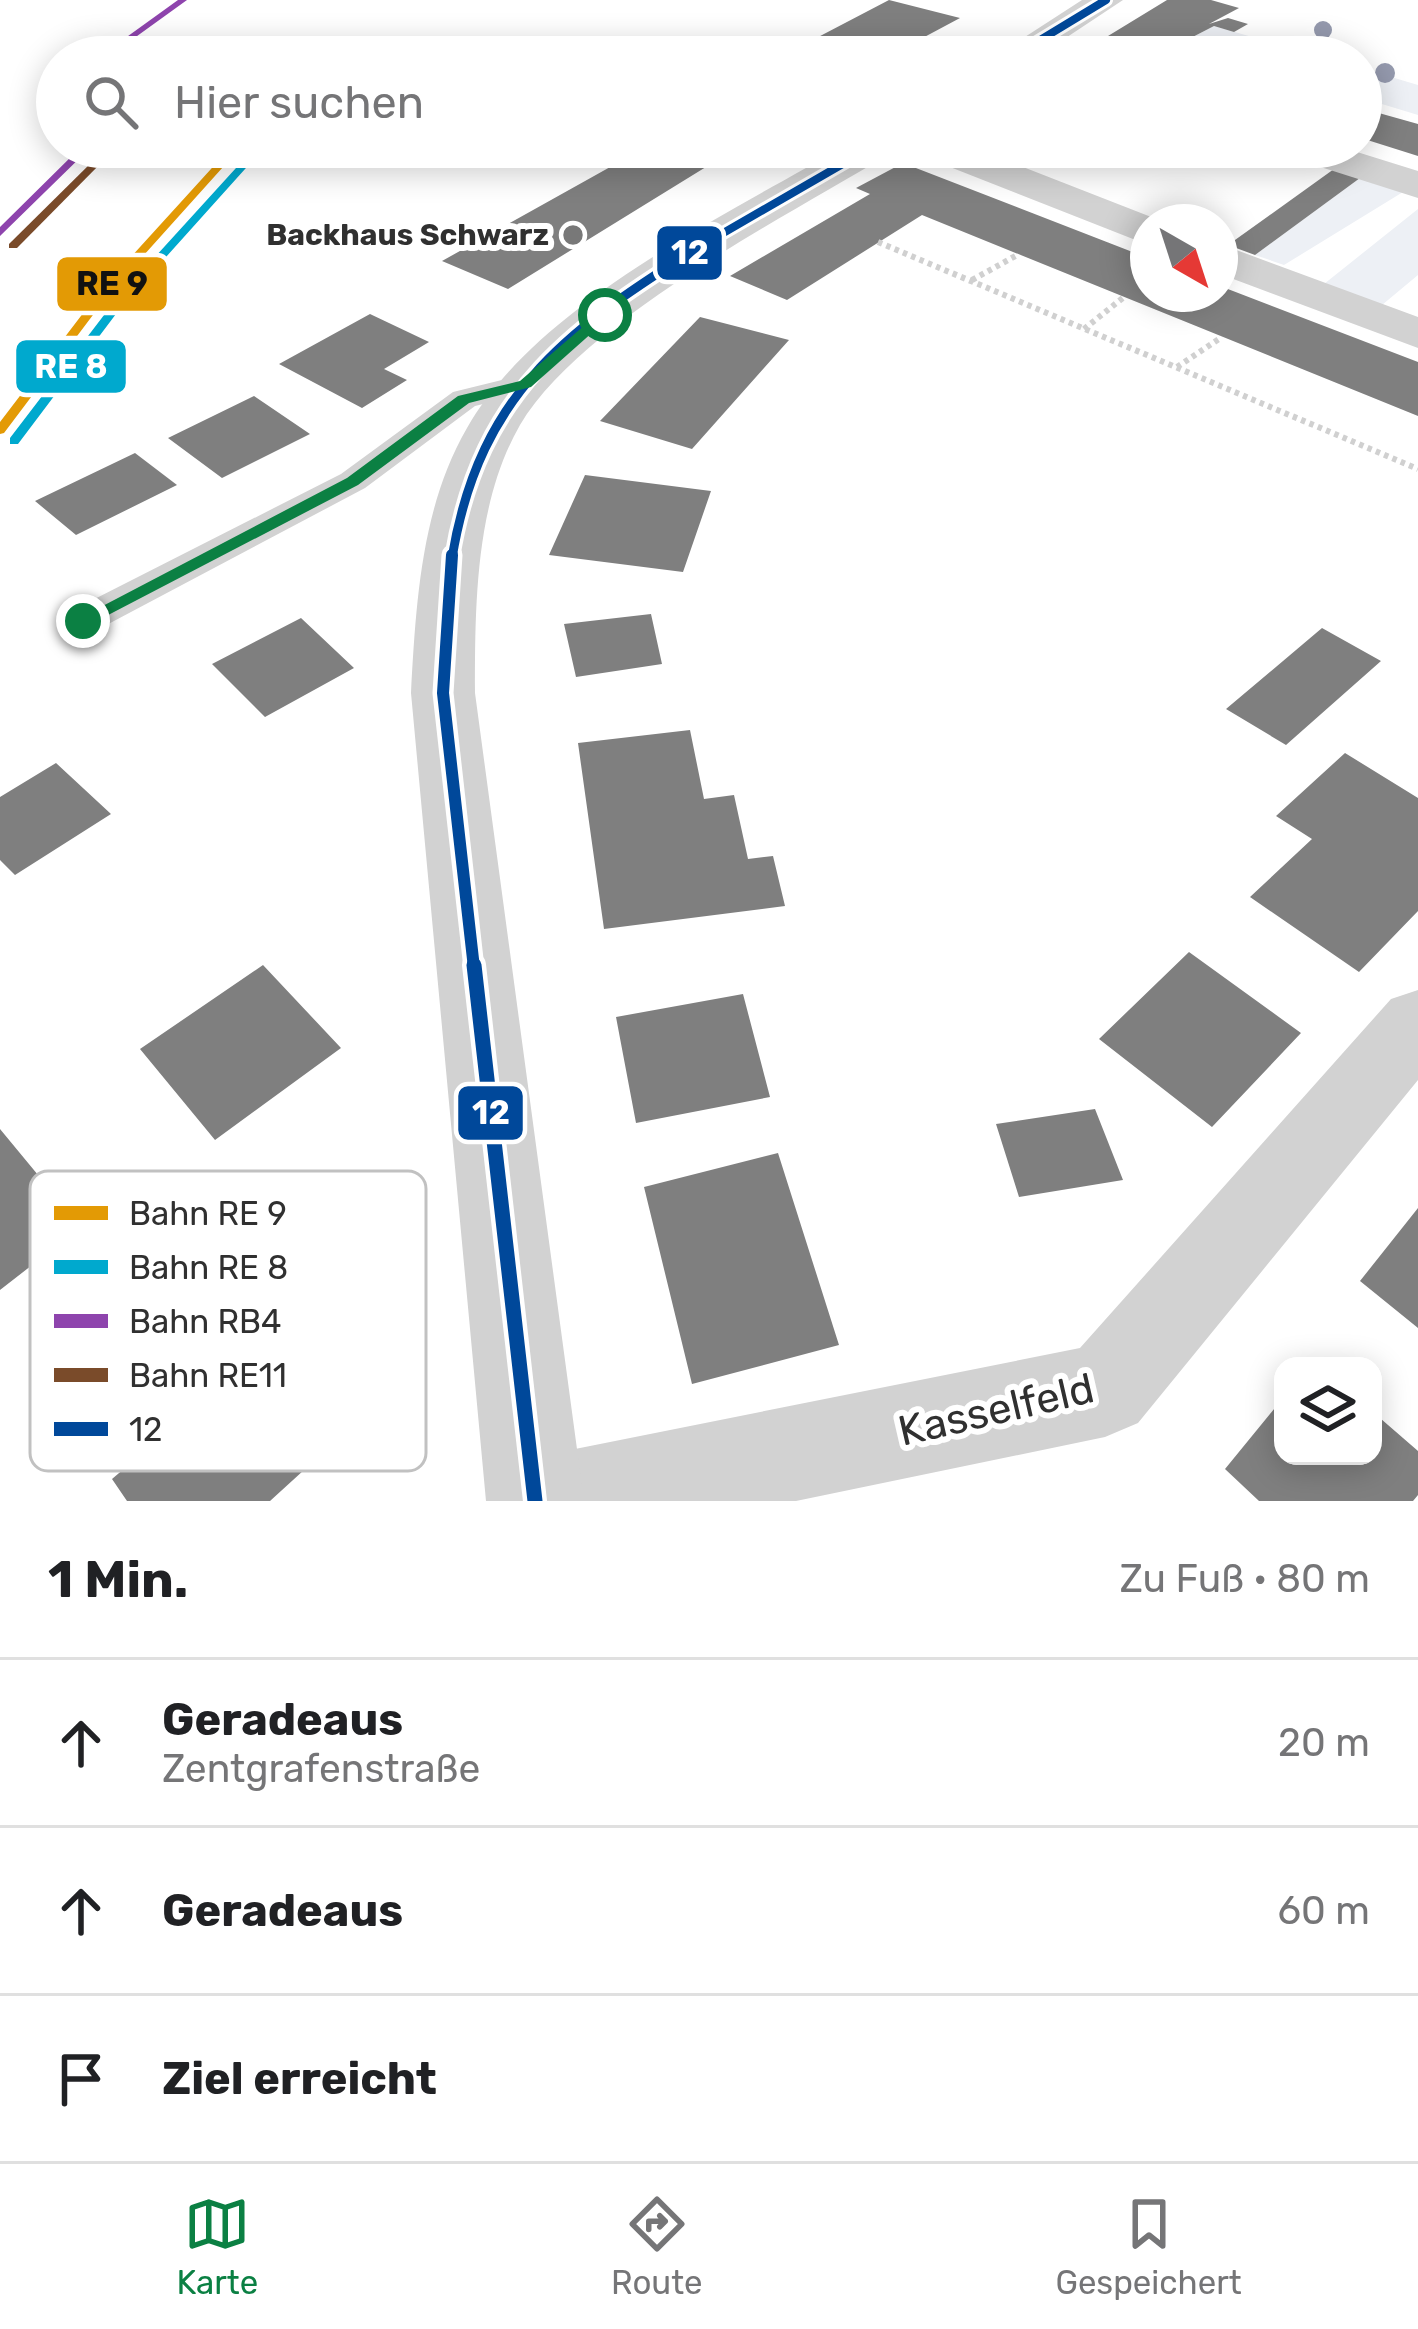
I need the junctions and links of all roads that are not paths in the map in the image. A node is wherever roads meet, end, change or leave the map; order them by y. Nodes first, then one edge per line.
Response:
1 (1106, 0) edge
2 (1050, 36) edge
3 (839, 168) edge
4 (990, 168) edge
5 (1365, 168) edge
6 (1418, 185) edge
7 (1130, 223) edge
8 (1238, 265) edge
9 (1418, 334) edge
10 (526, 384) junction
11 (83, 621) dead end
12 (1418, 1023) edge
13 (535, 1501) edge
14 (560, 1501) edge

1 - 2 street
3 - 10 street
4 - 7 street
5 - 6 street
8 - 9 street
10 - 11 lane
10 - 13 street
12 - 14 street, Kasselfeld

